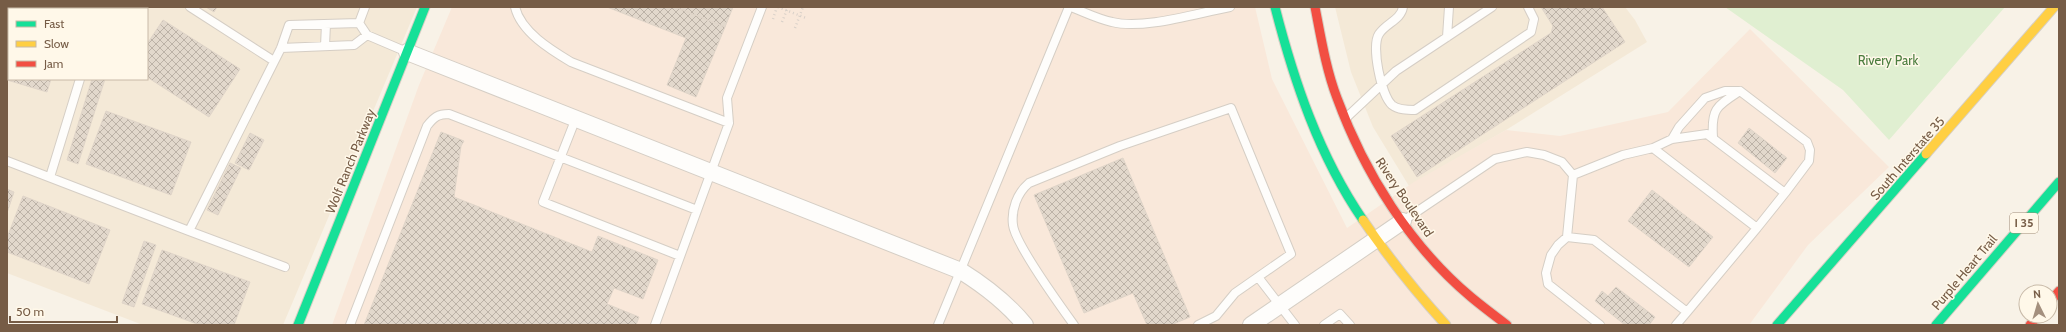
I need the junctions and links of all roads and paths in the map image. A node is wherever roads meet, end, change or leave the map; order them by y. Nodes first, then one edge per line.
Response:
1 (190, 7) edge
2 (365, 7) edge
3 (425, 7) edge
4 (516, 7) edge
5 (762, 7) edge
6 (777, 7) edge
7 (788, 7) edge
8 (803, 7) edge
9 (1070, 7) edge
10 (1230, 7) edge
11 (1275, 7) edge
12 (1315, 7) edge
13 (1403, 7) edge
14 (1449, 7) edge
15 (1491, 7) edge
16 (1528, 7) edge
17 (2054, 7) edge
18 (786, 10) junction
19 (799, 16) junction
20 (806, 18) dead end
21 (772, 19) dead end
22 (782, 22) dead end
23 (359, 23) junction
24 (326, 24) junction
25 (795, 28) dead end
26 (367, 35) junction
27 (1447, 37) junction
28 (325, 46) junction
29 (281, 48) junction
30 (407, 52) junction
31 (274, 62) junction
32 (80, 80) edge
33 (1382, 86) junction
34 (1740, 91) junction
35 (576, 118) junction
36 (1344, 118) junction
37 (729, 123) junction
38 (1713, 137) junction
39 (1672, 140) junction
40 (1653, 148) junction
41 (560, 157) junction
42 (7, 161) edge
43 (711, 171) junction
44 (1573, 175) junction
45 (50, 177) junction
46 (2059, 182) edge
47 (1785, 193) junction
48 (697, 210) junction
49 (1403, 221) junction
50 (1757, 228) junction
51 (189, 231) junction
52 (1567, 237) junction
53 (1376, 239) junction
54 (680, 256) junction
55 (284, 267) dead end
56 (961, 271) junction
57 (1258, 277) junction
58 (1280, 305) junction
59 (1687, 312) junction
60 (941, 324) edge
61 (298, 325) edge
62 (350, 325) edge
63 (655, 325) edge
64 (1024, 325) edge
65 (1074, 325) edge
66 (1198, 325) edge
67 (1251, 325) edge
68 (1295, 325) edge
69 (1324, 325) edge
70 (1350, 325) edge
71 (1446, 325) edge
72 (1507, 325) edge
73 (1600, 325) edge
74 (1676, 325) edge
75 (1777, 325) edge
76 (1936, 325) edge

1 - 31 lane
2 - 23 lane
3 - 30 main road, Wolf Ranch Parkway
4 - 37 lane
5 - 37 lane
6 - 18 path
6 - 21 path
7 - 18 path
8 - 19 path
9 - 10 lane
9 - 56 lane
11 - 53 main road
12 - 36 main road, Rivery Boulevard
13 - 33 lane
14 - 27 lane
15 - 27 lane
16 - 33 lane
17 - 75 main road, South Interstate 35
18 - 19 path
18 - 22 path
19 - 20 path
19 - 25 path
23 - 24 lane
23 - 26 lane
24 - 28 lane
24 - 29 lane
26 - 28 lane
26 - 30 lane
27 - 33 lane
28 - 29 lane
29 - 31 lane
30 - 35 street
30 - 61 main road, Wolf Ranch Parkway
31 - 51 lane
32 - 45 lane
33 - 36 lane
34 - 38 lane
34 - 39 lane
34 - 47 lane
35 - 41 lane
35 - 43 street
36 - 49 main road, Rivery Boulevard
37 - 43 lane
38 - 39 lane
38 - 47 lane
39 - 40 lane
40 - 44 lane
40 - 50 lane
41 - 48 lane
41 - 54 lane
41 - 62 lane
42 - 45 lane
43 - 48 lane
43 - 56 street
44 - 49 lane
44 - 52 lane
45 - 51 lane
46 - 76 main road, Purple Heart Trail / I 35
47 - 50 lane
48 - 54 lane
49 - 53 street
49 - 72 main road, Rivery Boulevard
50 - 59 lane
51 - 55 lane
52 - 59 lane
52 - 73 lane
53 - 58 street
53 - 71 main road
54 - 63 lane
56 - 60 lane
56 - 64 street
57 - 58 lane
57 - 65 lane
57 - 66 lane
58 - 67 street
58 - 68 lane
59 - 74 lane
69 - 70 lane

